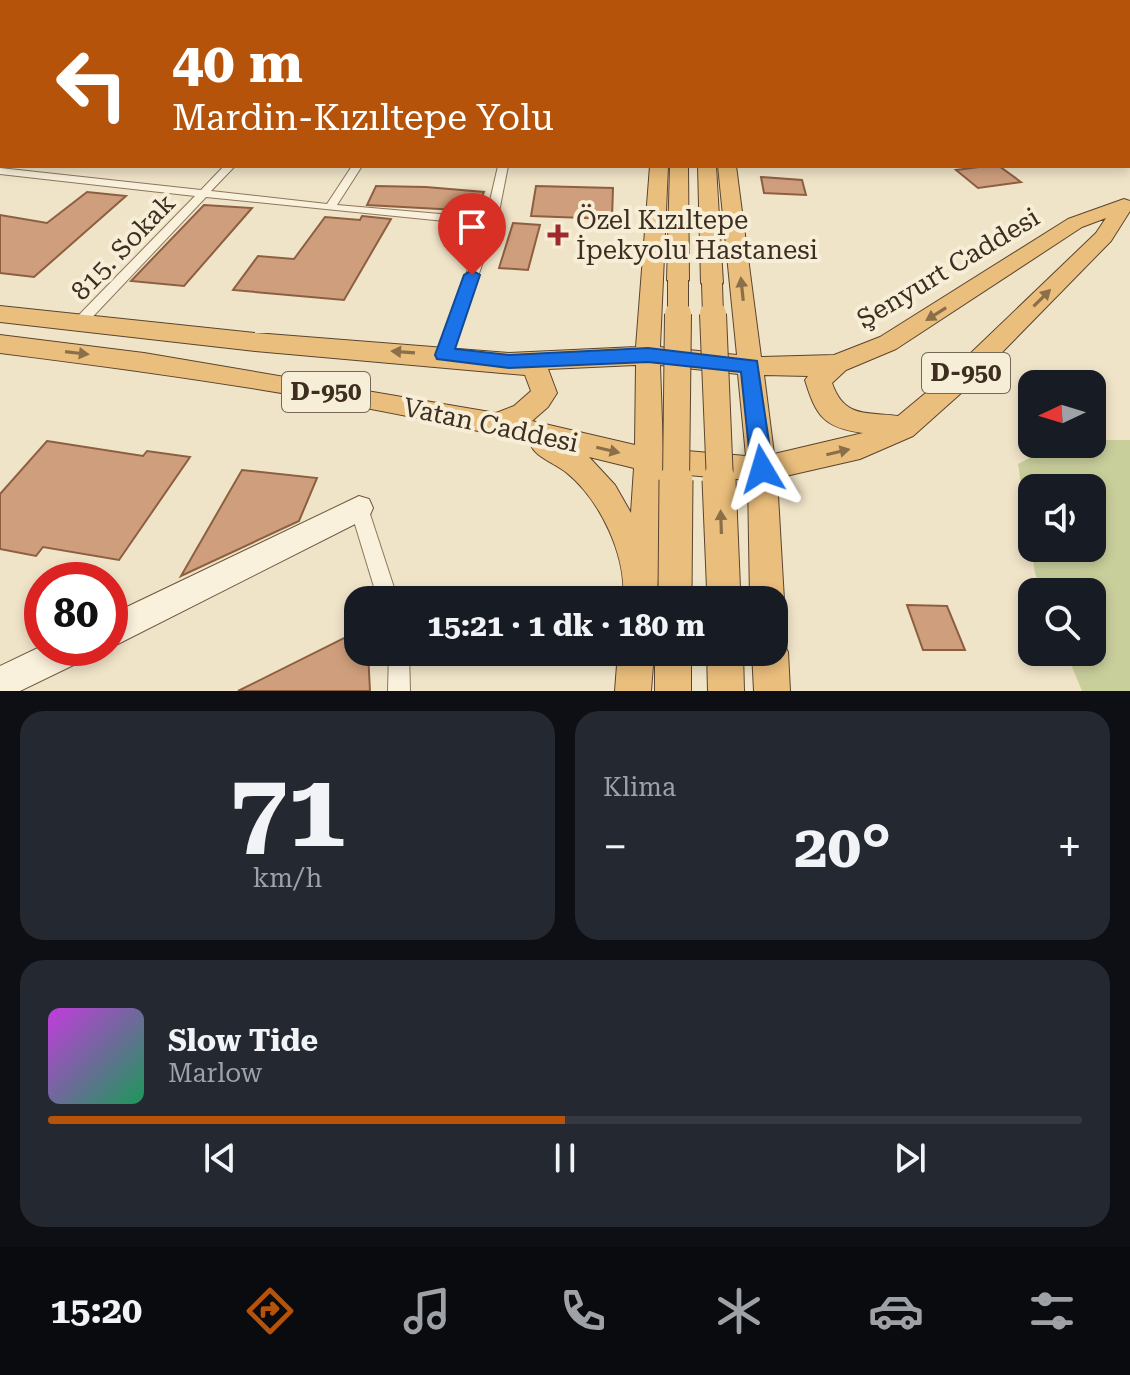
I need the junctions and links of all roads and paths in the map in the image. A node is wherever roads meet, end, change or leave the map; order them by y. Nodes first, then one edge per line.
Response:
1 (228, 168) edge
2 (356, 168) edge
3 (503, 168) edge
4 (659, 168) edge
5 (679, 168) edge
6 (707, 168) edge
7 (727, 168) edge
8 (0, 171) edge
9 (206, 194) junction
10 (330, 208) junction
11 (1127, 209) edge
12 (491, 222) junction
13 (0, 314) edge
14 (79, 323) junction
15 (0, 344) edge
16 (444, 355) junction
17 (648, 355) junction
18 (509, 362) junction
19 (837, 364) junction
20 (750, 366) junction
21 (496, 424) junction
22 (903, 428) junction
23 (649, 460) junction
24 (762, 469) junction
25 (359, 508) joint
26 (384, 586) edge
27 (638, 586) edge
28 (641, 586) edge
29 (675, 586) edge
30 (723, 586) edge
31 (766, 586) edge
32 (128, 623) edge
33 (36, 666) edge
34 (399, 666) edge
35 (635, 666) edge
36 (673, 666) edge
37 (725, 666) edge
38 (771, 666) edge
39 (0, 683) edge
40 (399, 691) edge
41 (633, 691) edge
42 (673, 691) edge
43 (726, 691) edge
44 (772, 691) edge

1 - 9 street, 815. Sokak
2 - 10 street
3 - 12 street
4 - 17 highway
5 - 29 highway, bridge
30 -> 6 highway, bridge
20 -> 7 highway
8 - 9 street
9 - 10 street
9 - 14 street, 815. Sokak
10 - 12 street
11 -> 19 highway, Şenyurt Caddesi / D-950
22 -> 11 highway, D-950
12 - 16 street
13 - 14 highway, Vatan Caddesi / D-950
16 -> 14 highway, Vatan Caddesi / D-950
15 -> 21 highway, Vatan Caddesi / D-950
16 - 18 highway, Vatan Caddesi / D-950
17 - 18 highway, Vatan Caddesi / D-950
17 - 20 highway, D-950
17 - 23 highway
18 - 21 highway
19 - 20 highway, Şenyurt Caddesi / D-950
19 - 22 highway
20 - 24 highway
21 -> 23 highway, Vatan Caddesi / D-950
21 - 27 highway
24 -> 22 highway, D-950
23 - 24 highway, D-950
23 - 28 highway
24 - 31 highway
25 - 26 street
25 - 32 main road
33 - 39 main road
34 - 40 street
35 - 41 highway
36 - 42 highway
37 - 43 highway
38 - 44 highway

